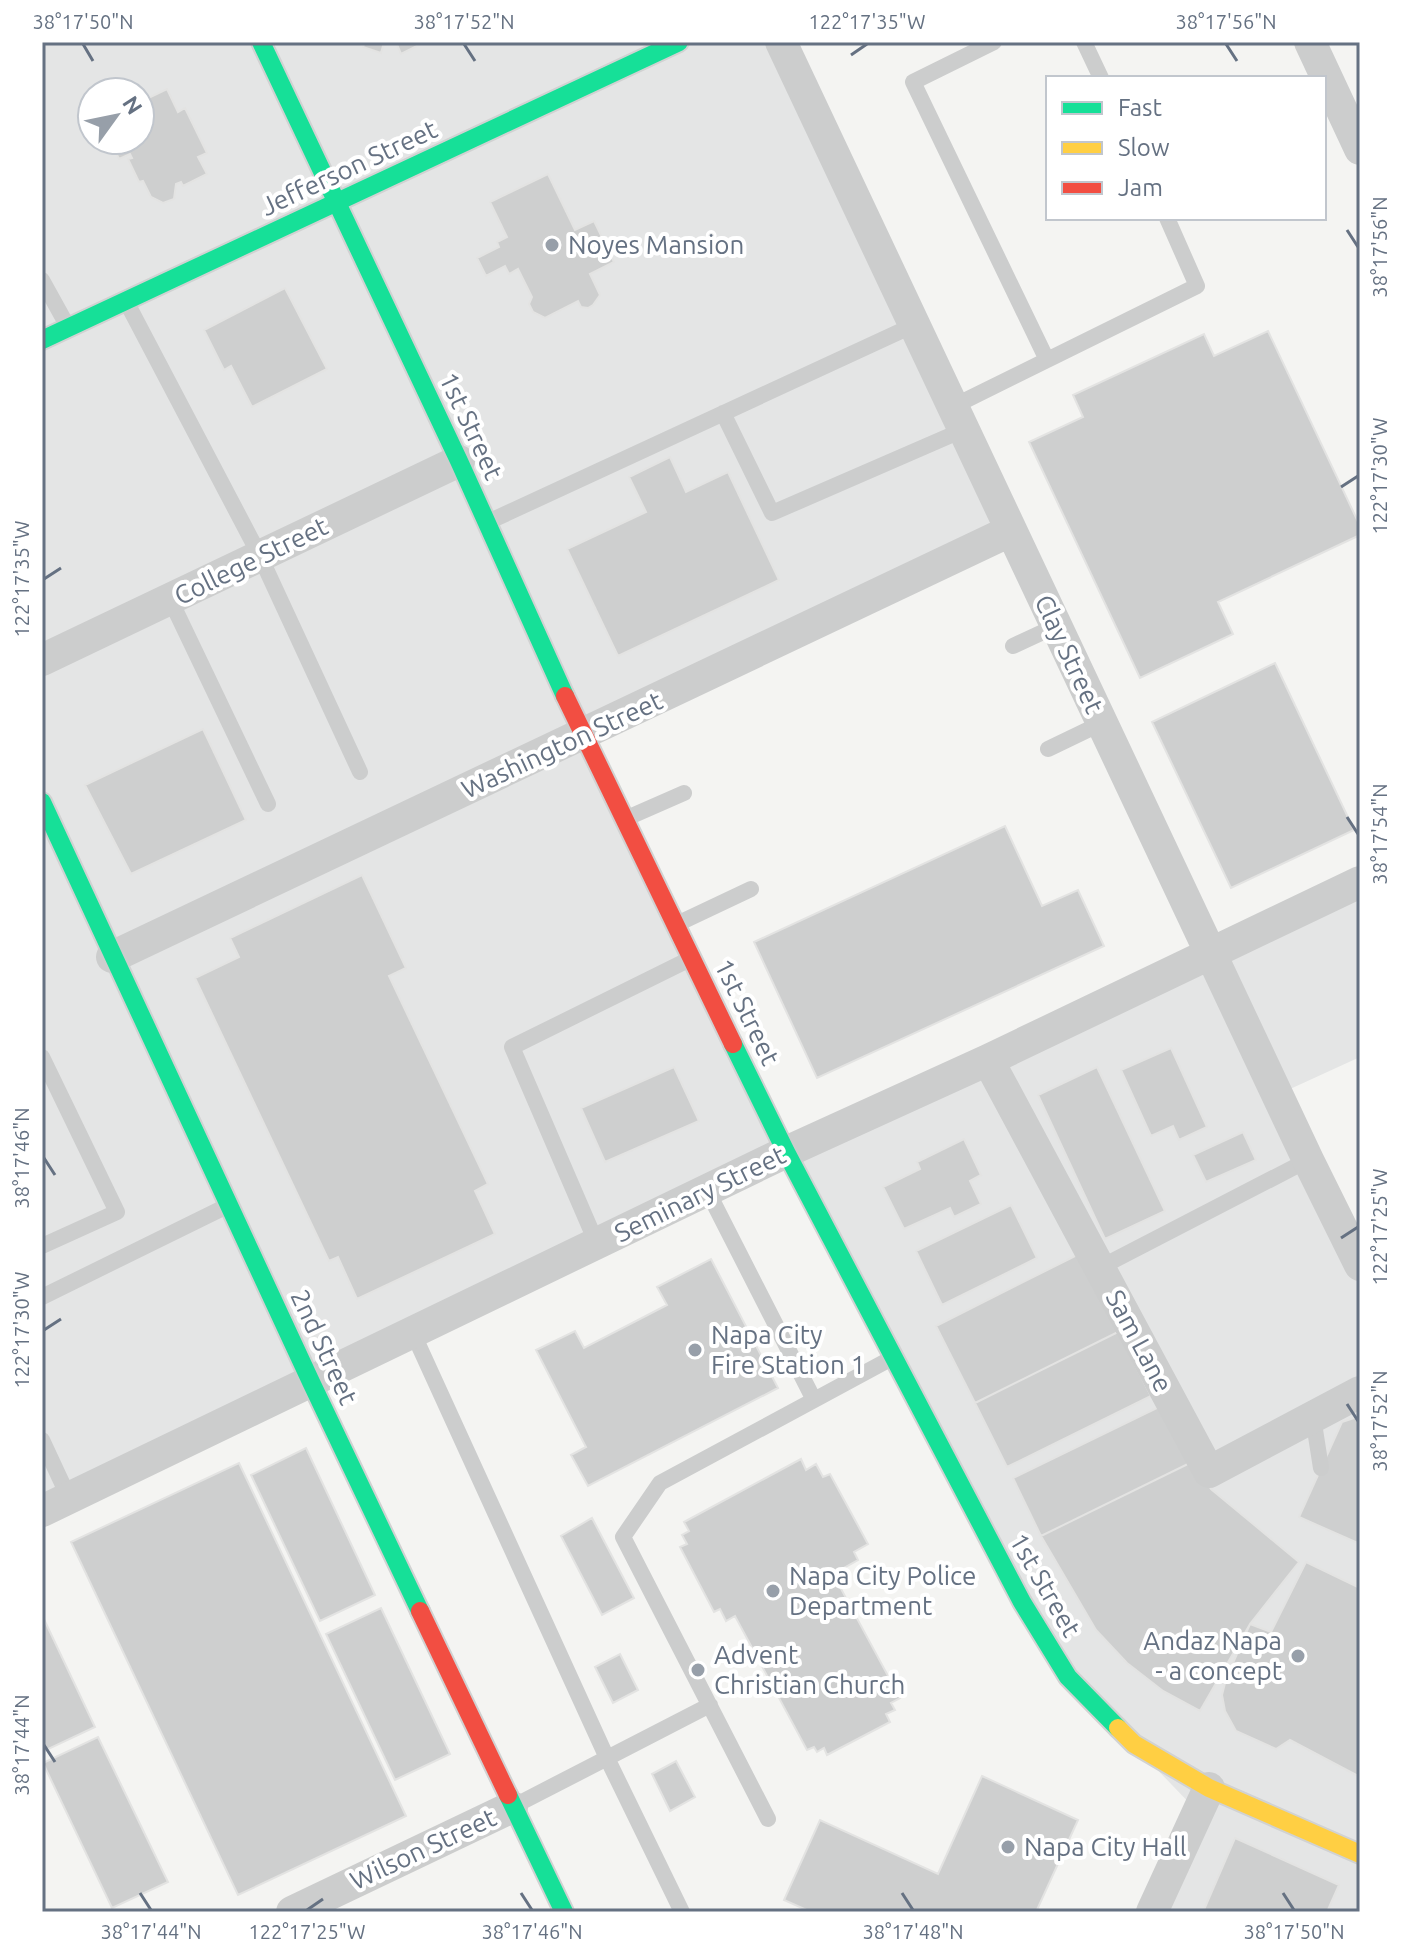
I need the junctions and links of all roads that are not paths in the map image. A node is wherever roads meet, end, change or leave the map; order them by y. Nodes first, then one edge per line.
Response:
1 (261, 42) edge
2 (679, 42) edge
3 (781, 42) edge
4 (994, 42) edge
5 (1084, 42) edge
6 (1310, 42) edge
7 (1100, 76) edge
8 (1326, 76) edge
9 (1326, 76) edge
10 (1360, 149) edge
11 (337, 203) junction
12 (1168, 220) edge
13 (42, 280) edge
14 (126, 301) junction
15 (914, 325) junction
16 (69, 328) junction
17 (42, 340) edge
18 (1047, 360) junction
19 (723, 413) junction
20 (958, 419) junction
21 (459, 461) junction
22 (487, 523) junction
23 (1010, 531) junction
24 (260, 556) junction
25 (170, 599) junction
26 (1056, 626) junction
27 (1013, 646) dead end
28 (42, 660) edge
29 (1102, 723) junction
30 (583, 735) junction
31 (1048, 749) dead end
32 (360, 772) dead end
33 (684, 793) dead end
34 (42, 802) edge
35 (268, 804) dead end
36 (624, 819) junction
37 (1360, 882) edge
38 (751, 889) dead end
39 (676, 925) junction
40 (1210, 953) junction
41 (112, 957) junction
42 (692, 958) junction
43 (42, 1057) edge
44 (988, 1060) junction
45 (786, 1152) junction
46 (1308, 1160) junction
47 (707, 1190) junction
48 (228, 1205) junction
49 (597, 1244) junction
50 (42, 1246) edge
51 (1360, 1265) edge
52 (1099, 1268) junction
53 (42, 1297) edge
54 (413, 1333) junction
55 (894, 1358) junction
56 (311, 1382) junction
57 (1360, 1392) edge
58 (814, 1400) junction
59 (1313, 1417) junction
60 (42, 1440) edge
61 (1321, 1468) dead end
62 (55, 1504) edge
63 (710, 1705) junction
64 (607, 1758) junction
65 (1209, 1788) junction
66 (512, 1807) junction
67 (768, 1819) dead end
68 (1360, 1854) edge
69 (324, 1897) junction
70 (292, 1912) edge
71 (354, 1912) edge
72 (564, 1912) edge
73 (682, 1912) edge
74 (1152, 1912) edge

1 - 11 main road, 1st Street
2 - 11 main road, Jefferson Street
3 - 15 street, Clay Street
4 - 18 lane
5 - 7 lane
6 - 9 street
8 - 10 street
11 - 14 main road, Jefferson Street
11 - 21 main road, 1st Street
12 - 18 lane
13 - 16 lane
14 - 16 main road, Jefferson Street
14 - 24 lane
15 - 19 lane
15 - 20 street, Clay Street
16 - 17 main road, Jefferson Street
18 - 20 lane
19 - 20 lane
19 - 22 lane
20 - 23 street, Clay Street
21 - 22 main road, 1st Street
21 - 24 street, College Street
22 - 30 main road, 1st Street
23 - 26 street, Clay Street
23 - 30 street, Washington Street
24 - 25 street, College Street
24 - 32 lane
25 - 28 street, College Street
25 - 35 lane
26 - 27 lane
26 - 29 street, Clay Street
29 - 31 lane
29 - 40 street, Clay Street
30 - 36 main road, 1st Street
30 - 41 street, Washington Street
33 - 36 lane
34 - 41 main road, 2nd Street
36 - 39 main road, 1st Street
37 - 40 street, Seminary Street
38 - 39 lane
39 - 42 main road, 1st Street
40 - 44 street, Seminary Street
40 - 46 street, Clay Street
41 - 48 main road, 2nd Street
42 - 45 main road, 1st Street
42 - 49 lane
43 - 50 lane
44 - 45 street, Seminary Street
44 - 52 street, Sam Lane
45 - 47 street, Seminary Street
45 - 55 main road, 1st Street
46 - 51 street, Clay Street
46 - 52 lane
47 - 49 street, Seminary Street
47 - 58 lane
48 - 53 lane
48 - 56 main road, 2nd Street
49 - 54 street, Seminary Street
52 - 59 street, Sam Lane
54 - 56 street, Seminary Street
54 - 64 lane
55 - 58 lane
55 - 65 main road, 1st Street
56 - 62 street, Seminary Street
56 - 66 main road, 2nd Street
57 - 59 street, Sam Lane
58 - 63 lane
59 - 61 lane
60 - 62 lane
63 - 64 lane
63 - 67 lane
64 - 66 lane
64 - 73 lane
65 - 68 main road, 1st Street
65 - 74 street
66 - 69 street, Wilson Street
66 - 72 main road, 2nd Street
69 - 70 street, Wilson Street
69 - 71 street

